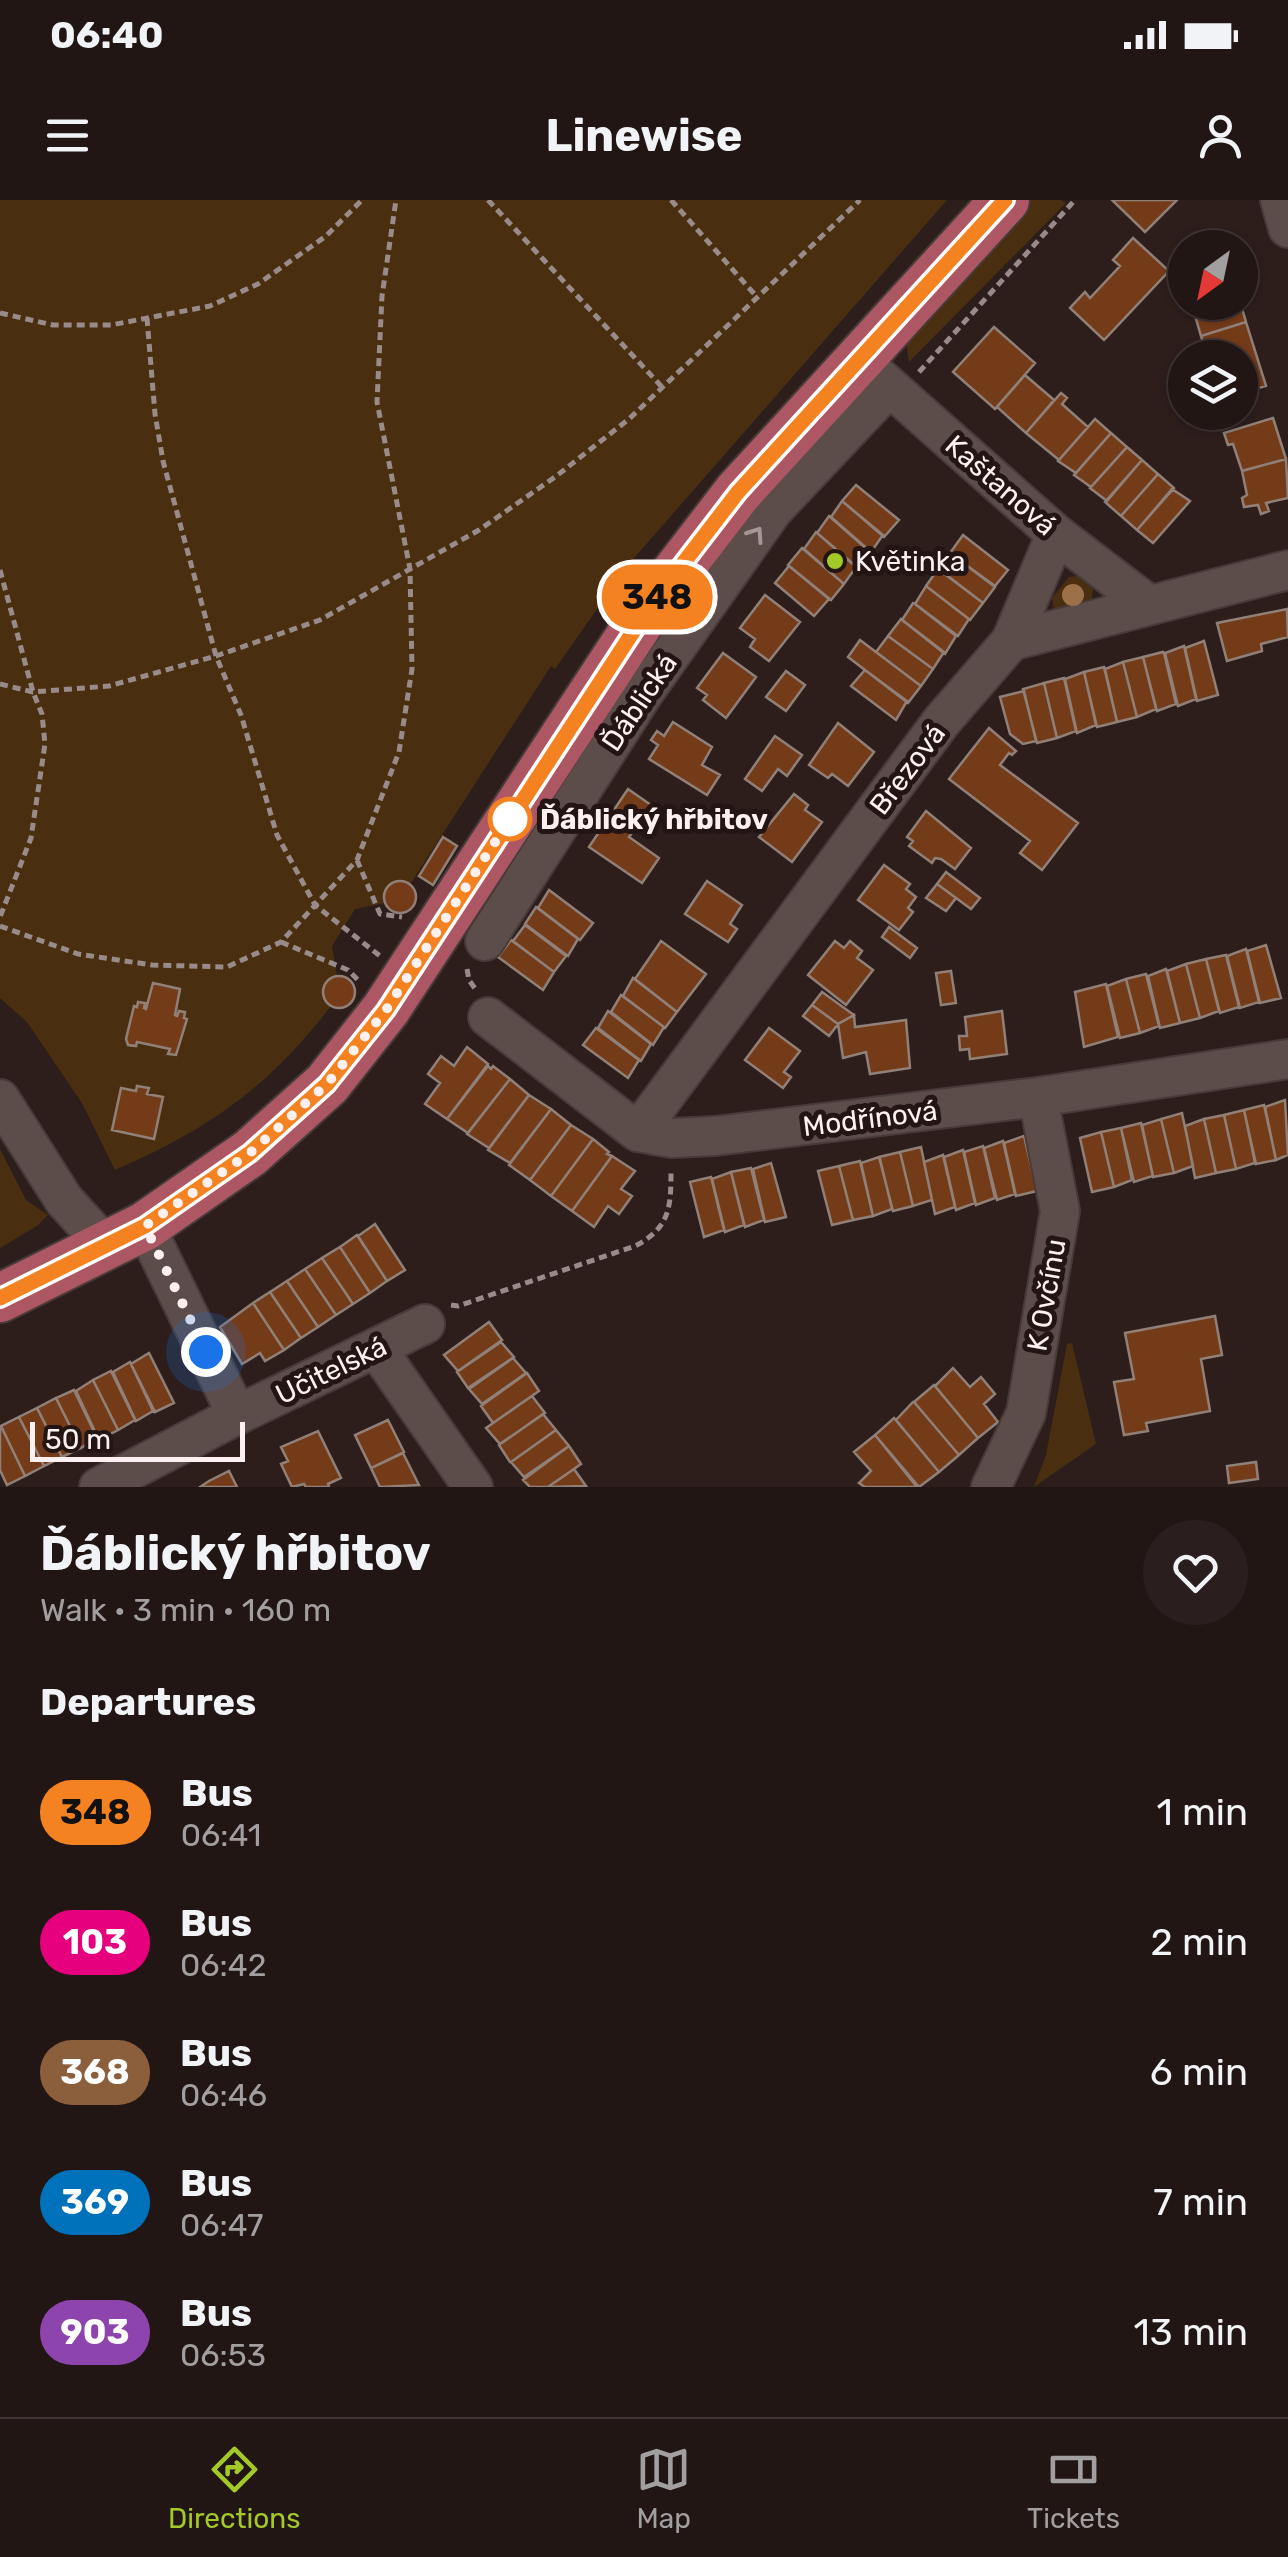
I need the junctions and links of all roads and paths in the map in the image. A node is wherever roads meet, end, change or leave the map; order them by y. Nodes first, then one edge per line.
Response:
1 (362, 200) edge
2 (396, 200) edge
3 (488, 200) edge
4 (671, 200) edge
5 (860, 200) edge
6 (1005, 200) edge
7 (1075, 200) edge
8 (1280, 200) edge
9 (1288, 228) edge
10 (757, 297) junction
11 (0, 313) edge
12 (146, 318) junction
13 (882, 381) junction
14 (662, 387) junction
15 (1056, 534) junction
16 (410, 569) junction
17 (0, 570) edge
18 (1288, 570) edge
19 (1149, 604) junction
20 (1010, 641) junction
21 (216, 656) junction
22 (0, 684) edge
23 (33, 692) junction
24 (545, 805) junction
25 (357, 860) junction
26 (314, 905) junction
27 (414, 912) dead end
28 (0, 916) edge
29 (0, 926) edge
30 (485, 941) joint
31 (281, 942) junction
32 (387, 962) dead end
33 (360, 982) dead end
34 (488, 1017) joint
35 (1288, 1060) edge
36 (1038, 1098) junction
37 (0, 1100) edge
38 (655, 1135) junction
39 (125, 1236) junction
40 (0, 1298) edge
41 (436, 1314) joint
42 (377, 1349) junction
43 (237, 1415) junction
44 (99, 1487) edge
45 (473, 1487) edge
46 (992, 1487) edge

1 - 12 path
2 - 16 path
3 - 14 path
4 - 10 path
5 - 10 path
6 - 13 main road, Ďáblická
7 - 13 path
8 - 9 street
10 - 14 path
11 - 12 path
12 - 21 path
13 - 15 street, Kaštanová
13 - 24 main road, Ďáblická
14 - 16 path
15 - 19 street, Kaštanová
15 - 20 street, Březová
16 - 21 path
16 - 25 path
17 - 23 path
18 - 19 street
19 - 20 street
20 - 38 street, Březová
21 - 23 path
21 - 26 path
22 - 23 path
23 - 28 path
24 - 30 street, Ďáblická
24 - 39 main road, Ďáblická
25 - 26 path
25 - 27 path
26 - 31 path
26 - 32 path
29 - 31 path
30 - 34 path
31 - 33 path
34 - 38 street
35 - 36 street, Modřínová
36 - 38 street, Modřínová
36 - 46 street, K Ovčínu
37 - 39 street
38 - 41 path
39 - 40 main road, Ďáblická
39 - 43 street
41 - 42 street, Učitelská
42 - 43 street, Učitelská
42 - 45 street
43 - 44 street, Učitelská

